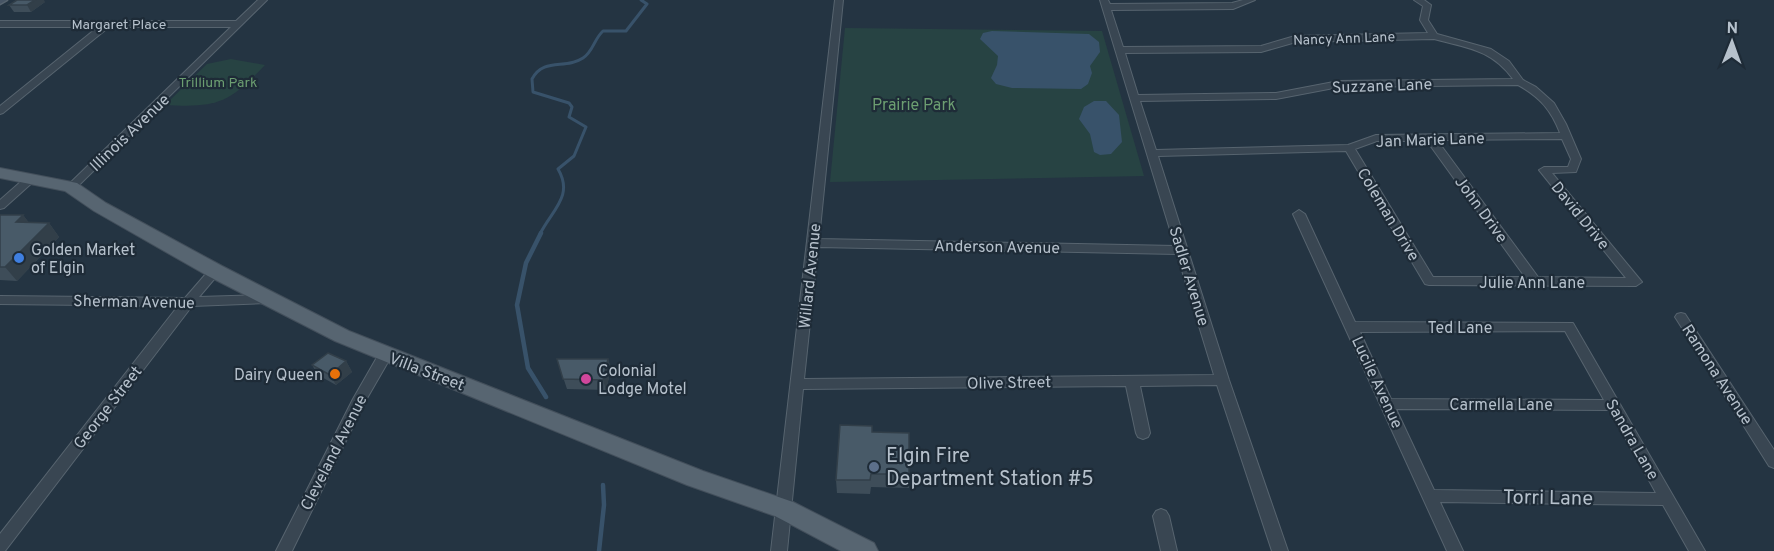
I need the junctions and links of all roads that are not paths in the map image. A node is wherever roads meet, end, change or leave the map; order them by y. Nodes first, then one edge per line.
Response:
1 (263, 0) edge
2 (839, 0) edge
3 (1251, 0) edge
4 (1418, 0) edge
5 (1105, 4) edge
6 (0, 24) edge
7 (107, 24) junction
8 (238, 24) junction
9 (1434, 36) junction
10 (1118, 50) junction
11 (1520, 82) junction
12 (1134, 98) junction
13 (0, 111) edge
14 (1429, 136) junction
15 (1565, 136) junction
16 (1349, 148) junction
17 (1152, 153) junction
18 (0, 173) edge
19 (29, 180) junction
20 (71, 187) junction
21 (0, 206) edge
22 (1299, 214) dead end
23 (813, 243) junction
24 (1181, 250) junction
25 (215, 271) junction
26 (1429, 281) joint
27 (1535, 282) junction
28 (1636, 282) joint
29 (267, 299) junction
30 (0, 300) edge
31 (188, 302) junction
32 (1681, 317) dead end
33 (1352, 327) junction
34 (1569, 327) joint
35 (385, 355) junction
36 (1222, 380) junction
37 (1132, 381) junction
38 (797, 384) junction
39 (1389, 404) junction
40 (1613, 405) junction
41 (1143, 433) dead end
42 (1774, 462) edge
43 (1430, 496) junction
44 (1667, 499) junction
45 (784, 510) junction
46 (1161, 516) dead end
47 (0, 546) edge
48 (284, 551) edge
49 (779, 551) edge
50 (865, 551) edge
51 (1169, 551) edge
52 (1280, 551) edge
53 (1455, 551) edge
54 (1697, 551) edge

1 - 8 street, Illinois Avenue
2 - 23 street, Willard Avenue
3 - 5 street
4 - 9 street
5 - 10 street, Sadler Avenue
6 - 7 street, Margaret Place
7 - 8 street, Margaret Place
7 - 13 street
8 - 20 street, Illinois Avenue
9 - 10 street, Nancy Ann Lane
9 - 11 street, Nancy Ann Lane
10 - 12 street, Sadler Avenue
11 - 12 street, Suzzane Lane
11 - 15 street
12 - 17 street, Sadler Avenue
14 - 15 street, Jan Marie Lane
14 - 16 street, Jan Marie Lane
14 - 27 street, John Drive
15 - 28 street, David Drive
16 - 17 street, Jan Marie Lane
16 - 26 street, Coleman Drive
17 - 24 street, Sadler Avenue
18 - 19 main road, Villa Street
19 - 20 main road, Villa Street
19 - 21 street
20 - 25 main road, Villa Street
22 - 33 street, Lucile Avenue
23 - 24 street, Anderson Avenue
23 - 38 street, Willard Avenue
24 - 36 street, Sadler Avenue
25 - 29 main road, Villa Street
25 - 31 street, George Street
26 - 27 street, Julie Ann Lane
27 - 28 street, Julie Ann Lane
29 - 31 street, Sherman Avenue
29 - 35 main road, Villa Street
30 - 31 street, Sherman Avenue
31 - 47 street, George Street
32 - 42 street, Ramona Avenue
33 - 34 street, Ted Lane
33 - 39 street, Lucile Avenue
34 - 40 street, Sandra Lane
35 - 45 main road, Villa Street
35 - 48 street, Cleveland Avenue
36 - 37 street, Olive Street
36 - 52 street, Sadler Avenue
37 - 38 street, Olive Street
37 - 41 street
38 - 45 street, Willard Avenue
39 - 40 street, Carmella Lane
39 - 43 street, Lucile Avenue
40 - 44 street, Sandra Lane
43 - 44 street, Torri Lane
43 - 53 street, Lucile Avenue
44 - 54 street, Sandra Lane
45 - 49 street, Willard Avenue
45 - 50 main road, Villa Street
46 - 51 street

